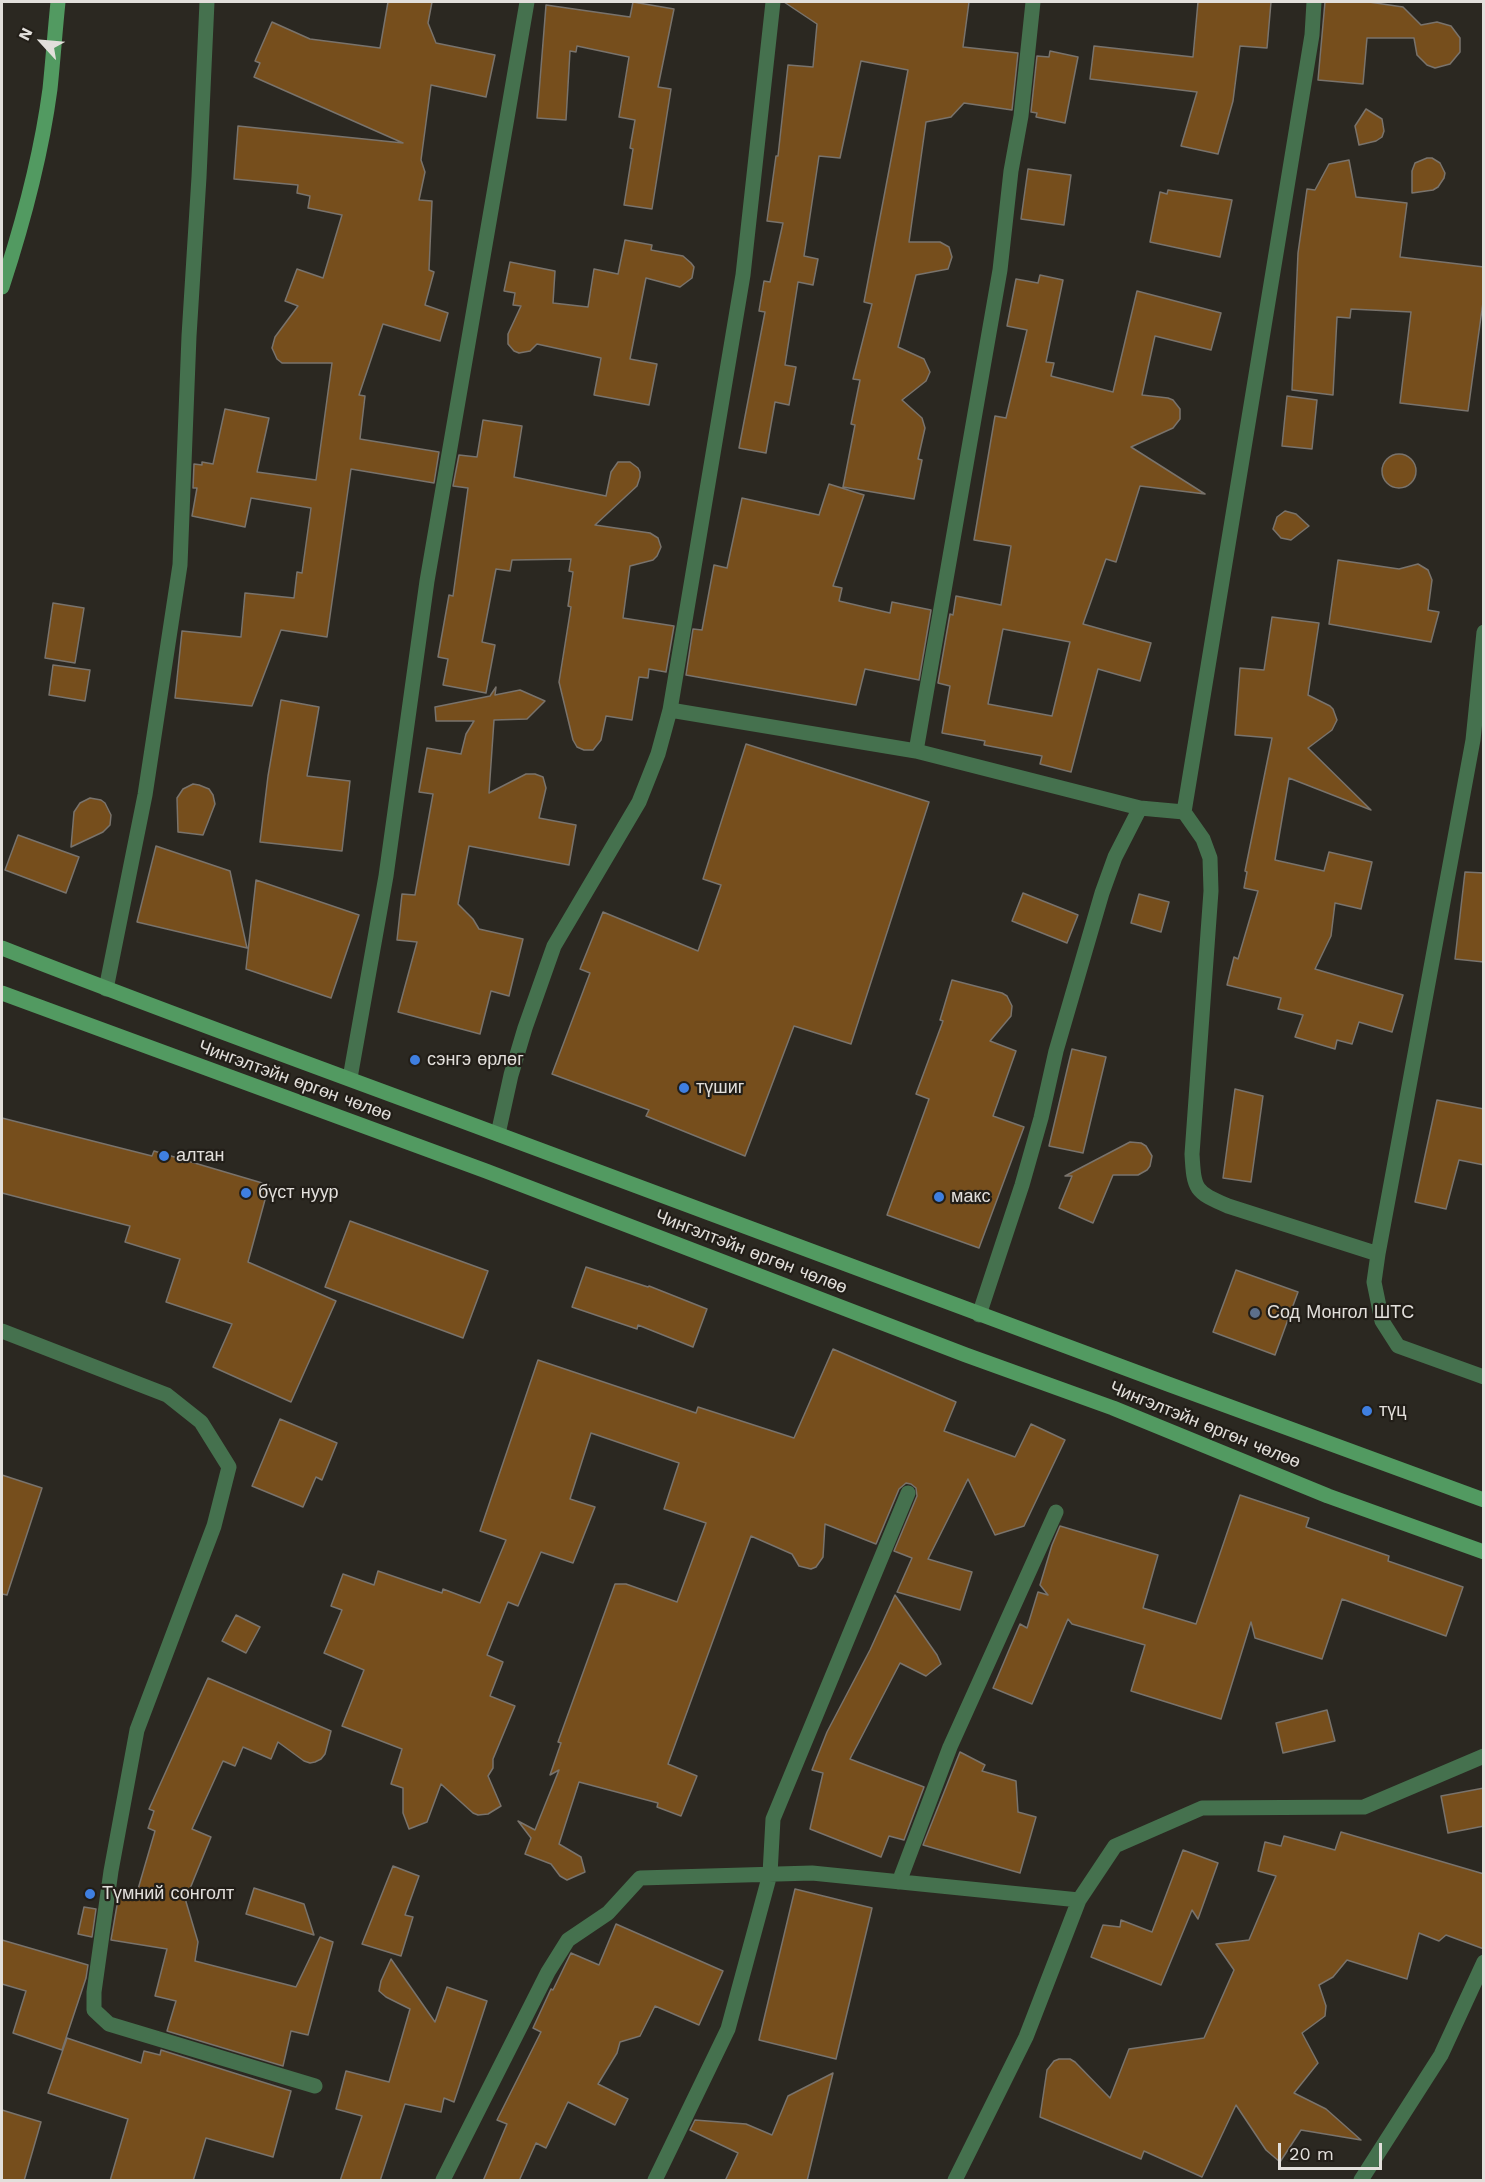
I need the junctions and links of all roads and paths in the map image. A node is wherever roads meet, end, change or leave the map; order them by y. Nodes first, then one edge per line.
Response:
1 (58, 2) edge
2 (207, 2) edge
3 (526, 2) edge
4 (773, 2) edge
5 (1033, 2) edge
6 (1314, 2) edge
7 (2, 287) edge
8 (1484, 632) edge
9 (670, 710) junction
10 (916, 751) junction
11 (1140, 808) junction
12 (1184, 812) junction
13 (2, 948) edge
14 (105, 989) junction
15 (2, 993) edge
16 (350, 1078) junction
17 (498, 1134) junction
18 (1378, 1254) junction
19 (979, 1315) junction
20 (2, 1331) edge
21 (1484, 1377) edge
22 (908, 1493) dead end
23 (1484, 1500) edge
24 (1056, 1512) dead end
25 (1484, 1552) edge
26 (1484, 1755) edge
27 (770, 1874) junction
28 (899, 1882) junction
29 (1079, 1900) junction
30 (1484, 1962) edge
31 (315, 2086) dead end
32 (443, 2181) edge
33 (655, 2181) edge
34 (955, 2181) edge
35 (1361, 2181) edge

1 - 7 main road
2 - 14 street
3 - 16 street
4 - 9 street
5 - 10 street
6 - 12 street
8 - 18 street
9 - 10 street
9 - 17 street
10 - 11 street
11 - 12 street
11 - 19 street
12 - 18 street
13 - 14 main road, Чингэлтэйн өргөн чөлөө
14 - 16 main road, Чингэлтэйн өргөн чөлөө
15 - 25 main road, Чингэлтэйн өргөн чөлөө
16 - 17 main road, Чингэлтэйн өргөн чөлөө
17 - 19 main road, Чингэлтэйн өргөн чөлөө
18 - 21 street
19 - 23 main road, Чингэлтэйн өргөн чөлөө
20 - 31 street
22 - 27 street
24 - 28 street
26 - 29 street
27 - 28 street
27 - 32 street
27 - 33 street
28 - 29 street
29 - 34 street
30 - 35 street

